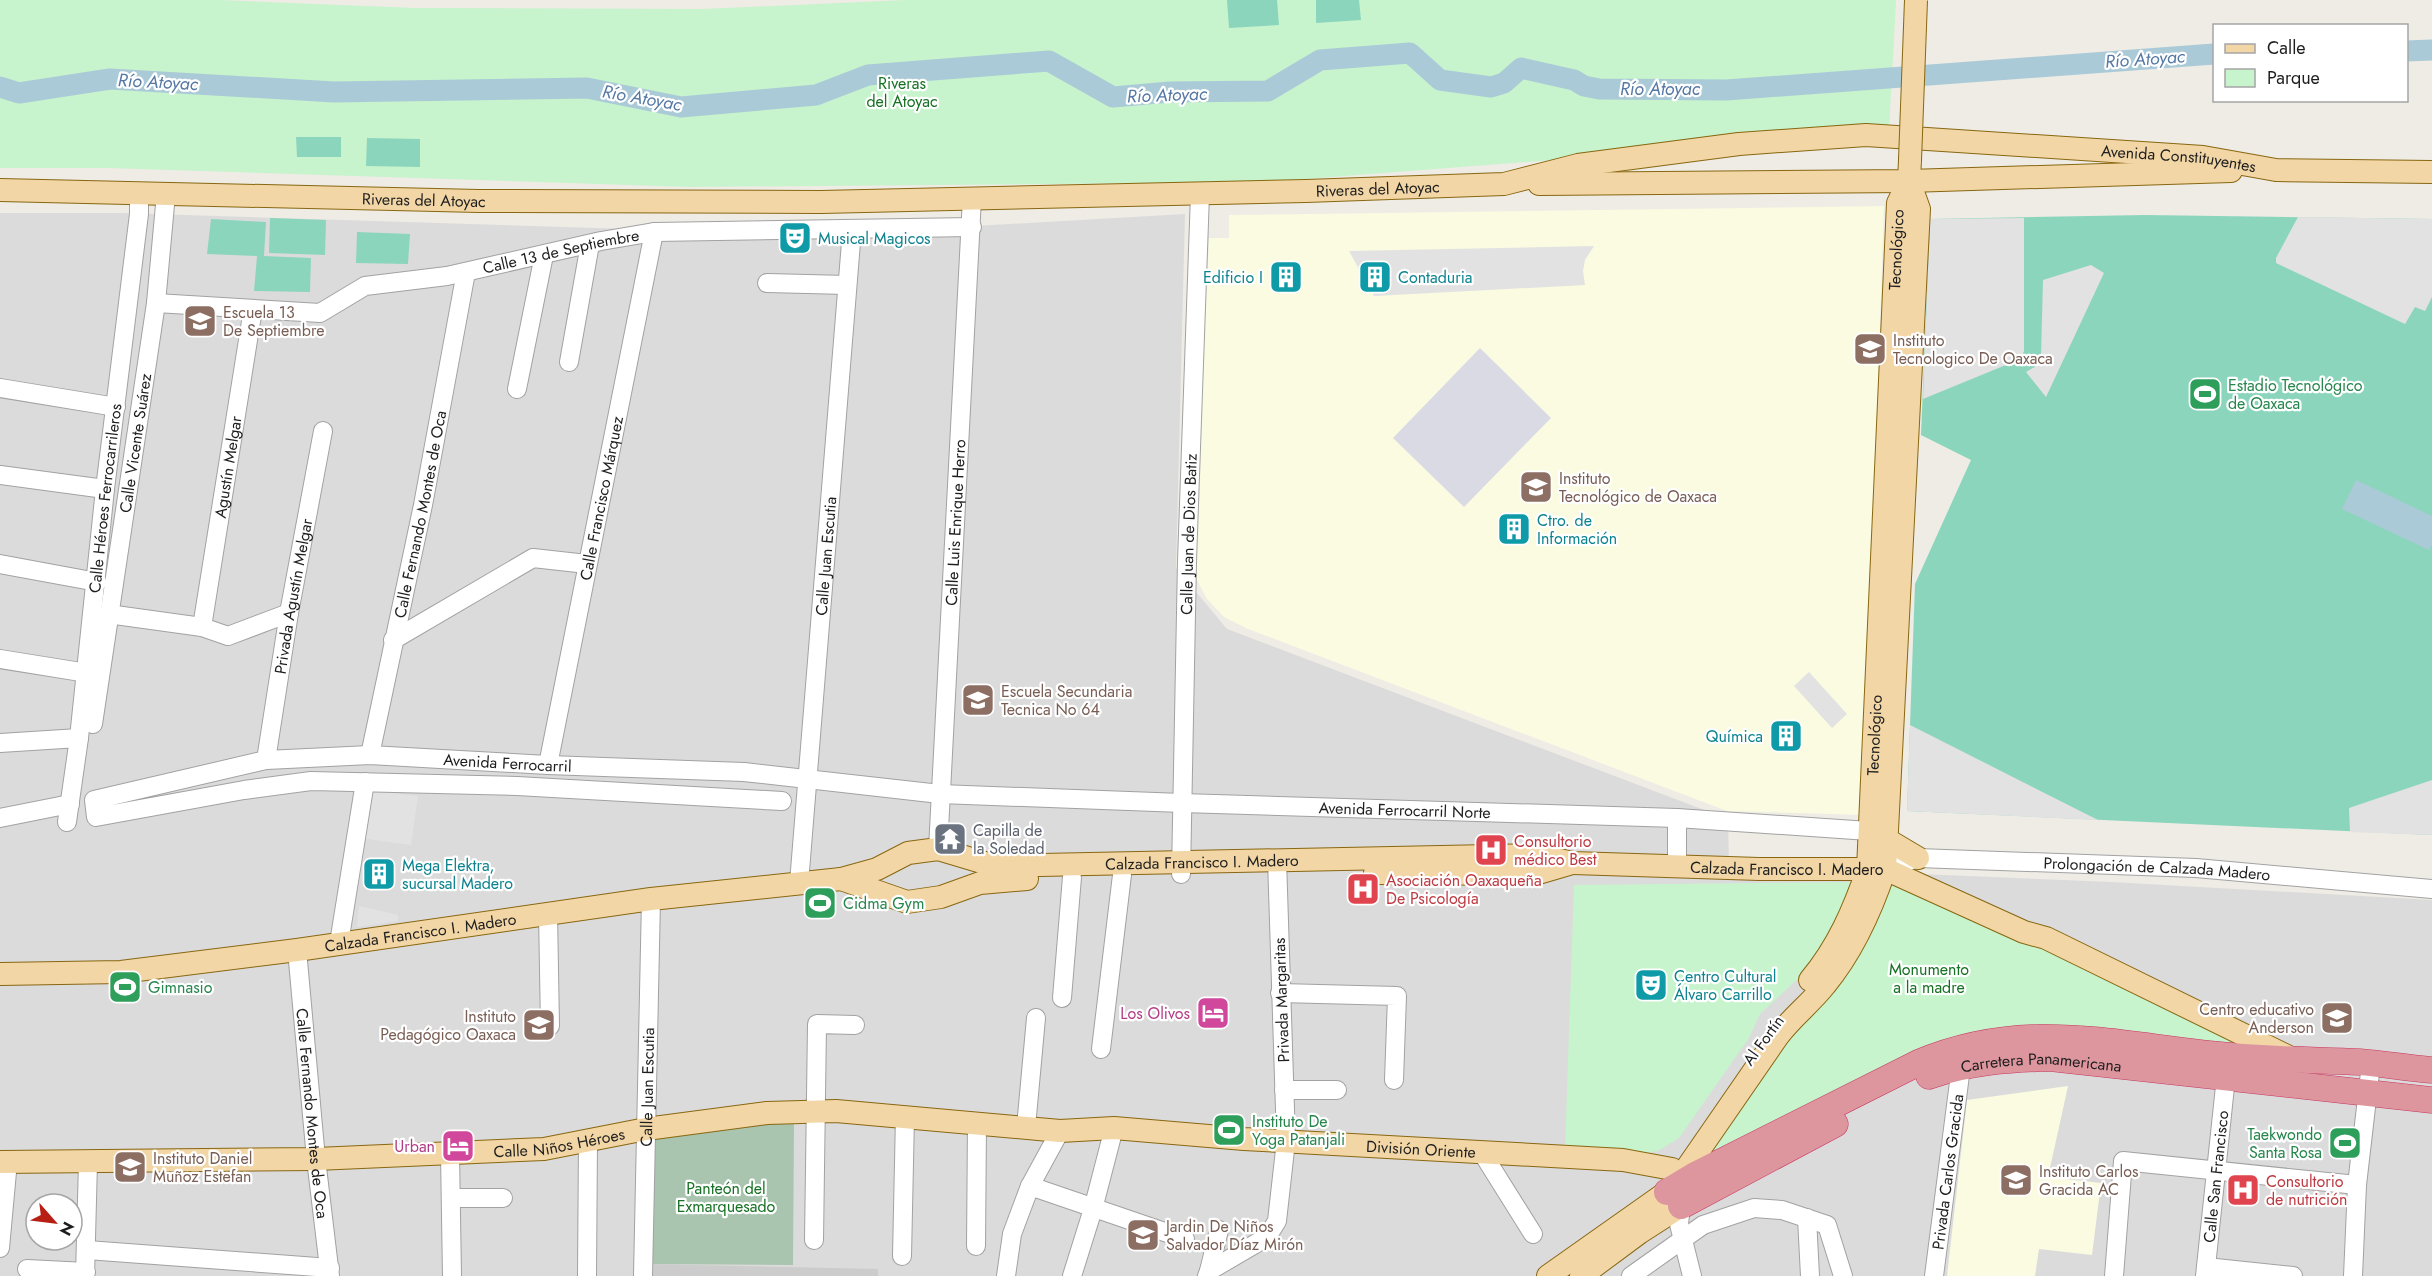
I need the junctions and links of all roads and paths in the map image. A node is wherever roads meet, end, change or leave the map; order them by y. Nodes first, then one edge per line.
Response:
1 (1916, 0) edge
2 (1925, 140) joint
3 (2276, 170) junction
4 (1910, 171) junction
5 (2432, 172) edge
6 (1504, 184) junction
7 (0, 190) edge
8 (139, 193) junction
9 (166, 194) junction
10 (1200, 194) junction
11 (972, 198) junction
12 (972, 227) junction
13 (852, 230) junction
14 (654, 232) junction
15 (590, 244) junction
16 (544, 255) junction
17 (466, 272) junction
18 (767, 283) dead end
19 (847, 285) junction
20 (156, 303) junction
21 (253, 309) junction
22 (569, 362) dead end
23 (0, 388) edge
24 (517, 389) dead end
25 (116, 407) junction
26 (323, 431) dead end
27 (0, 475) edge
28 (105, 489) junction
29 (0, 564) edge
30 (587, 564) junction
31 (97, 582) junction
32 (289, 613) junction
33 (108, 614) junction
34 (202, 627) junction
35 (393, 640) junction
36 (0, 659) edge
37 (87, 673) junction
38 (79, 738) junction
39 (0, 743) edge
40 (370, 755) junction
41 (266, 760) junction
42 (88, 763) dead end
43 (548, 765) junction
44 (808, 780) junction
45 (365, 782) junction
46 (940, 794) junction
47 (782, 801) dead end
48 (70, 804) junction
49 (1182, 804) junction
50 (1677, 818) junction
51 (0, 819) edge
52 (68, 822) dead end
53 (1878, 835) junction
54 (938, 849) junction
55 (1918, 858) junction
56 (981, 861) junction
57 (1277, 866) junction
58 (1677, 866) junction
59 (1181, 867) junction
60 (1877, 869) junction
61 (1122, 875) junction
62 (1072, 877) junction
63 (841, 879) junction
64 (799, 883) junction
65 (980, 884) junction
66 (2432, 889) edge
67 (651, 899) junction
68 (548, 913) junction
69 (339, 943) junction
70 (297, 950) junction
71 (0, 974) edge
72 (1280, 993) junction
73 (1062, 998) dead end
74 (1036, 1018) dead end
75 (855, 1025) dead end
76 (550, 1026) dead end
77 (1101, 1049) dead end
78 (2293, 1059) junction
79 (2371, 1064) junction
80 (1961, 1067) junction
81 (2432, 1070) edge
82 (2226, 1077) junction
83 (1394, 1080) dead end
84 (1284, 1090) junction
85 (1336, 1090) dead end
86 (2368, 1093) junction
87 (2432, 1100) edge
88 (814, 1112) junction
89 (905, 1116) junction
90 (977, 1123) junction
91 (1026, 1126) junction
92 (1114, 1128) junction
93 (646, 1129) junction
94 (1060, 1131) junction
95 (588, 1141) junction
96 (1286, 1141) junction
97 (1481, 1151) junction
98 (450, 1154) junction
99 (316, 1159) junction
100 (4, 1161) edge
101 (88, 1162) junction
102 (2215, 1170) junction
103 (1726, 1181) junction
104 (2357, 1185) junction
105 (1030, 1186) junction
106 (1679, 1197) junction
107 (451, 1198) junction
108 (503, 1198) dead end
109 (1093, 1209) junction
110 (1807, 1218) junction
111 (1219, 1230) dead end
112 (1533, 1234) dead end
113 (1185, 1239) dead end
114 (814, 1240) dead end
115 (976, 1246) dead end
116 (0, 1248) edge
117 (87, 1250) junction
118 (902, 1256) dead end
119 (27, 1269) dead end
120 (2205, 1271) edge
121 (330, 1272) edge
122 (1208, 1273) edge
123 (86, 1274) edge
124 (452, 1276) edge
125 (587, 1276) edge
126 (643, 1276) edge
127 (1006, 1276) edge
128 (1072, 1276) edge
129 (1548, 1276) edge
130 (1581, 1276) edge
131 (1631, 1276) edge
132 (1692, 1276) edge
133 (1810, 1276) edge
134 (1843, 1276) edge
135 (1934, 1276) edge
136 (2114, 1276) edge
137 (2293, 1276) edge
138 (2353, 1276) edge

1 - 4 main road, bridge
2 - 3 main road, Avenida Constituyentes
2 - 6 main road, Riveras del Atoyac
3 - 4 main road
3 - 5 main road, Avenida Constituyentes
4 - 6 main road
4 - 53 main road, Tecnológico
6 - 10 main road, Riveras del Atoyac
7 - 8 main road, Riveras del Atoyac
8 - 9 main road, Riveras del Atoyac
8 - 25 street, Calle Héroes Ferrocarrileros
9 - 11 main road, Riveras del Atoyac
9 - 20 street, Calle Vicente Suárez
10 - 11 main road, Riveras del Atoyac
10 - 49 street, Calle Juan de Dios Batiz
11 - 12 street, Calle Luis Enrique Herro
12 - 13 street, Calle 13 de Septiembre
12 - 46 street, Calle Luis Enrique Herro
13 - 14 street, Calle 13 de Septiembre
13 - 19 street, Calle Juan Escutia
14 - 15 street, Calle 13 de Septiembre
14 - 30 street, Calle Francisco Márquez
15 - 16 street, Calle 13 de Septiembre
15 - 22 street
16 - 17 street, Calle 13 de Septiembre
16 - 24 street
17 - 21 street, Calle 13 de Septiembre
17 - 35 street, Calle Fernando Montes de Oca
18 - 19 street
19 - 44 street, Calle Juan Escutia
20 - 21 street, Calle 13 de Septiembre
20 - 33 street, Calle Vicente Suárez
21 - 34 street, Agustín Melgar
23 - 25 street
25 - 28 street, Calle Héroes Ferrocarrileros
26 - 32 street, Privada Agustín Melgar
27 - 28 street
28 - 31 street, Calle Héroes Ferrocarrileros
29 - 31 street
30 - 35 street
30 - 43 street, Calle Francisco Márquez
31 - 37 street, Calle Héroes Ferrocarrileros
32 - 34 street
32 - 41 street, Privada Agustín Melgar
33 - 34 street
33 - 42 street, Calle Vicente Suárez
35 - 40 street, Calle Fernando Montes de Oca
36 - 37 street
37 - 38 street, Calle Héroes Ferrocarrileros
38 - 39 street
38 - 48 street, Calle Héroes Ferrocarrileros
40 - 41 street, Avenida Ferrocarril
40 - 43 street, Avenida Ferrocarril
41 - 45 street, Avenida Ferrocarril
43 - 44 street, Avenida Ferrocarril
44 - 46 street, Avenida Ferrocarril
44 - 64 street, Calle Juan Escutia
45 - 47 street
45 - 69 street
46 - 49 street, Avenida Ferrocarril Norte
46 - 54 street, Calle Luis Enrique Herro
48 - 51 street
48 - 52 street, Calle Héroes Ferrocarrileros
49 - 50 street, Avenida Ferrocarril Norte
49 - 59 street, Calle Juan de Dios Batiz
50 - 53 street, Avenida Ferrocarril Norte
50 - 58 street
53 - 55 main road
53 - 60 main road, Tecnológico
54 - 56 main road, Calzada Francisco I. Madero
54 - 63 main road, Calzada Francisco I. Madero
55 - 60 street, Prolongación de Calzada Madero
55 - 66 street, Prolongación de Calzada Madero
56 - 59 main road, Calzada Francisco I. Madero
56 - 65 main road
57 - 58 main road, Calzada Francisco I. Madero
57 - 59 main road, Calzada Francisco I. Madero
57 - 72 street, Privada Margaritas
58 - 60 main road, Calzada Francisco I. Madero
59 - 61 main road, Calzada Francisco I. Madero
60 - 78 main road, Calzada Francisco I. Madero
60 - 106 main road, Al Fortín
61 - 62 main road, Calzada Francisco I. Madero
61 - 77 street
62 - 65 main road, Calzada Francisco I. Madero
62 - 73 street
63 - 64 main road, Calzada Francisco I. Madero
63 - 65 main road, Calzada Francisco I. Madero
64 - 67 main road, Calzada Francisco I. Madero
67 - 68 main road, Calzada Francisco I. Madero
67 - 93 street, Calle Juan Escutia
68 - 69 main road, Calzada Francisco I. Madero
68 - 76 street
69 - 70 main road, Calzada Francisco I. Madero
70 - 71 main road, Calzada Francisco I. Madero
70 - 99 street, Calle Fernando Montes de Oca
72 - 83 street
72 - 84 street, Privada Margaritas
74 - 91 street
75 - 88 street
78 - 79 highway, Carretera Panamericana
78 - 106 highway, Carretera Panamericana
79 - 81 highway, Carretera Panamericana
79 - 86 street
80 - 82 highway, Carretera Panamericana
80 - 103 highway, Carretera Panamericana
80 - 135 street, Privada Carlos Gracida
82 - 86 highway, Carretera Panamericana
82 - 102 street, Calle San Francisco
84 - 85 street
84 - 96 street, Privada Margaritas
86 - 87 highway, Carretera Panamericana
86 - 104 street
88 - 89 main road, Calle Niños Héroes
88 - 93 main road, Calle Niños Héroes
88 - 114 street
89 - 90 main road, Calle Niños Héroes
89 - 118 street
90 - 91 main road, Calle Niños Héroes
90 - 115 street
91 - 94 main road, Calle Niños Héroes
92 - 94 main road, Calle Niños Héroes
92 - 96 main road, División Oriente
92 - 109 street
93 - 95 main road, Calle Niños Héroes
93 - 126 street, Calle Juan Escutia
94 - 105 street
95 - 98 main road, Calle Niños Héroes
95 - 125 street
96 - 97 main road, División Oriente
96 - 122 street, Privada Margaritas
97 - 106 main road, División Oriente
97 - 112 street
98 - 99 main road, Calle Niños Héroes
98 - 107 street
99 - 101 main road, Calle Niños Héroes
99 - 121 street, Calle Fernando Montes de Oca
100 - 101 main road, Calle Niños Héroes
100 - 116 street
101 - 117 street
102 - 104 street
102 - 120 street, Calle San Francisco
102 - 136 street
103 - 106 highway, Carretera Panamericana
103 - 106 street, División Oriente
104 - 138 street
105 - 109 street
105 - 127 street
106 - 110 street
106 - 129 main road
106 - 130 main road
106 - 131 street
106 - 132 street
107 - 108 street
107 - 124 street
109 - 113 street
109 - 128 street
110 - 133 street
110 - 134 street
111 - 122 street
117 - 121 street
117 - 123 street
119 - 123 street
120 - 137 street

